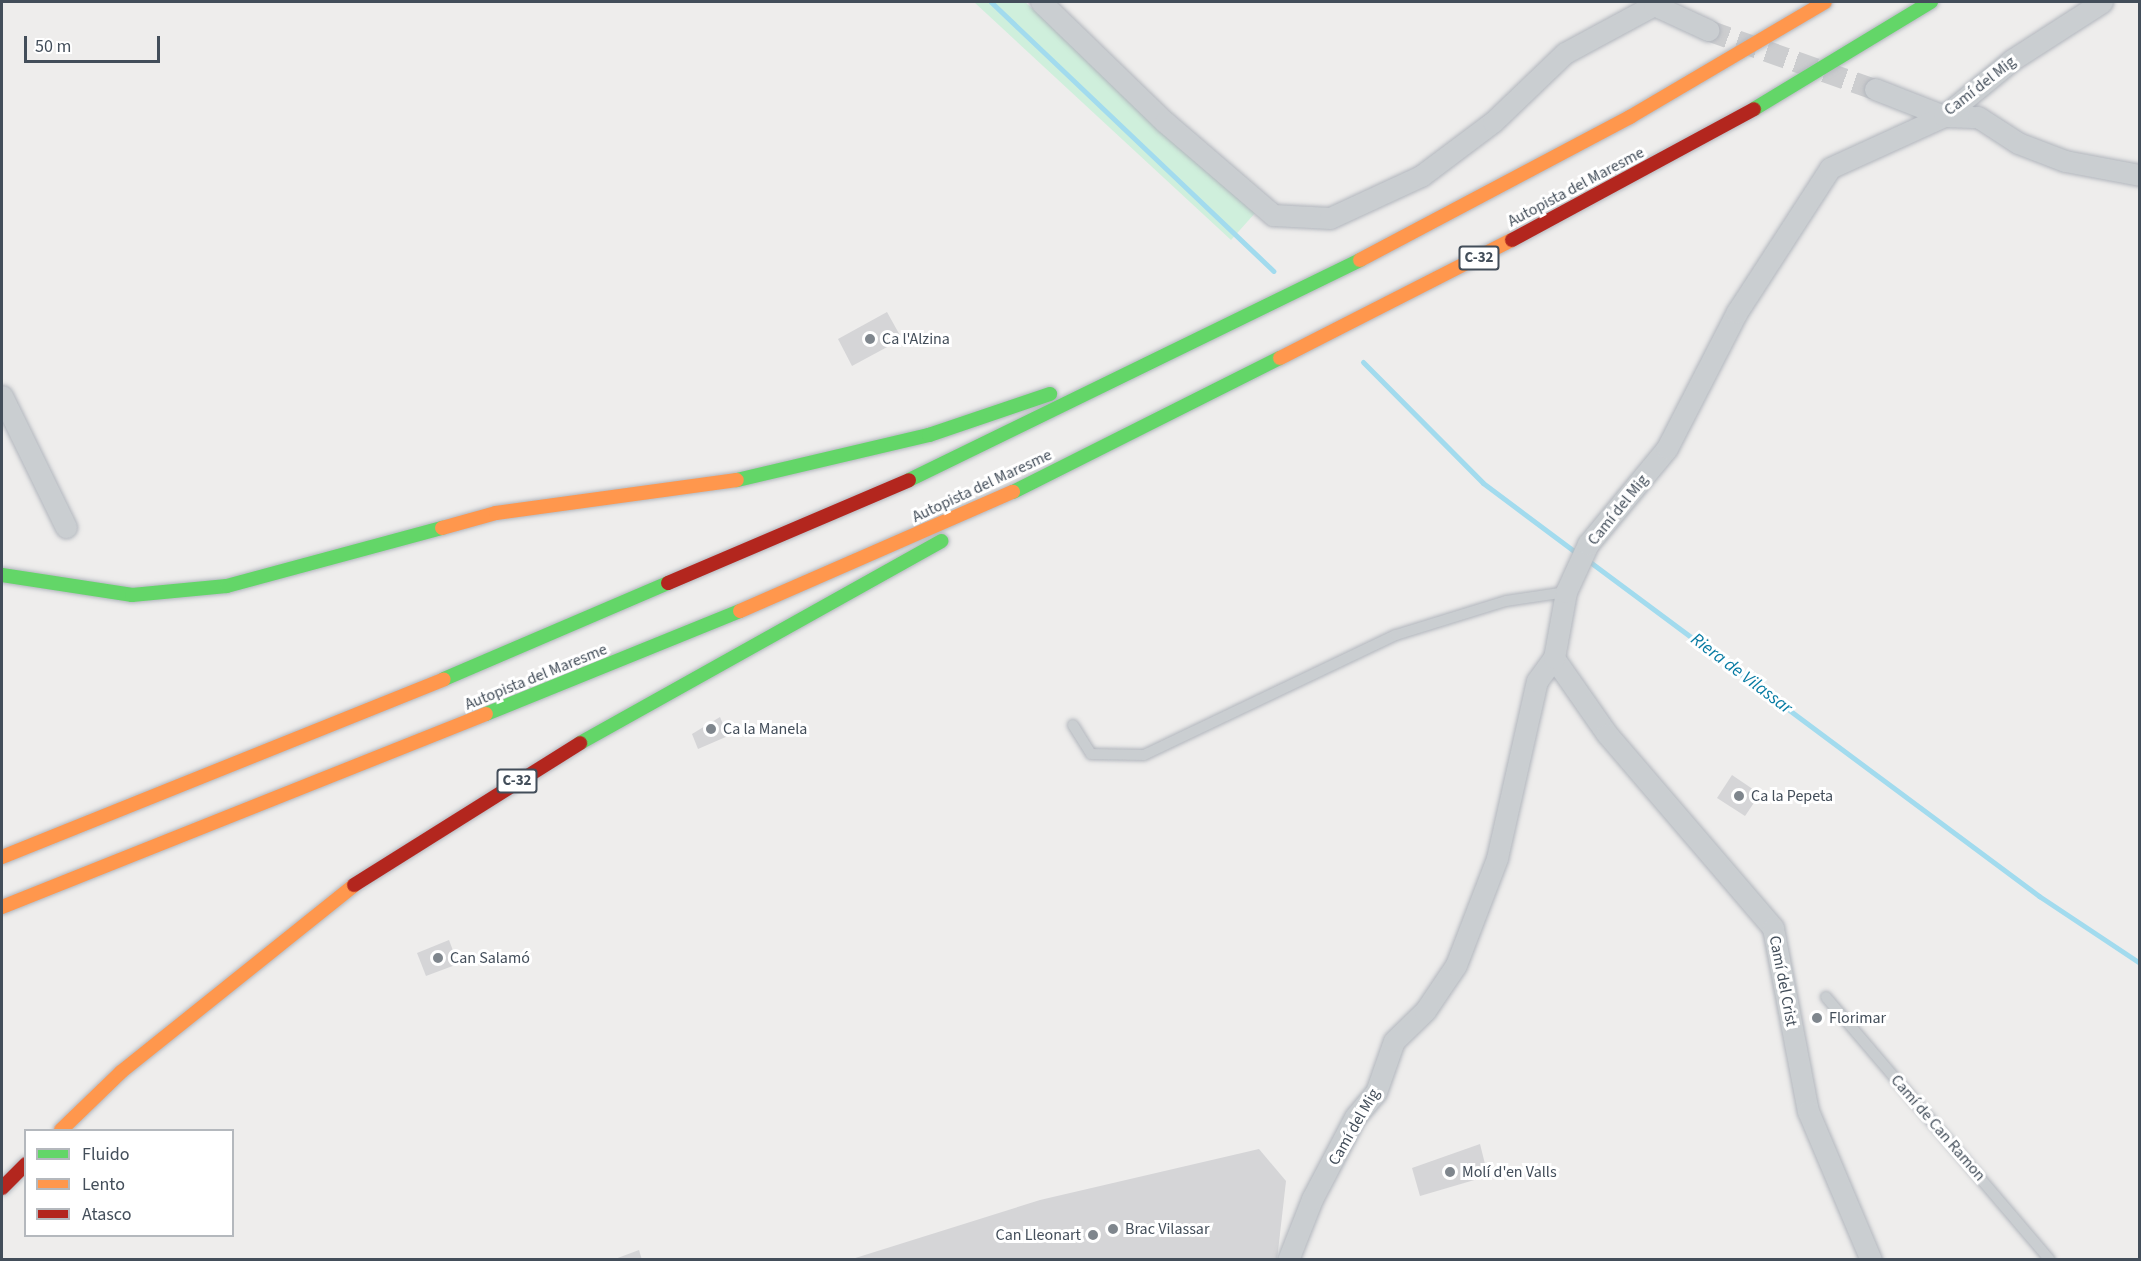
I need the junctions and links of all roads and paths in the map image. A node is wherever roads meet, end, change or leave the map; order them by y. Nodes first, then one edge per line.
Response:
1 (1825, 2) edge
2 (1931, 2) edge
3 (2102, 2) edge
4 (1045, 3) edge
5 (1708, 30) tunnel mouth
6 (1875, 89) tunnel mouth
7 (1944, 116) junction
8 (2139, 175) edge
9 (1186, 350) junction
10 (2, 396) edge
11 (1014, 491) junction
12 (66, 527) dead end
13 (2, 575) edge
14 (1566, 592) junction
15 (1554, 658) junction
16 (1072, 724) dead end
17 (2, 857) edge
18 (2, 907) edge
19 (1826, 997) dead end
20 (62, 1129) edge
21 (24, 1166) edge
22 (2, 1188) edge
23 (1288, 1260) edge
24 (1871, 1260) edge
25 (2050, 1260) edge

1 - 9 highway, Autopista del Maresme
2 - 11 highway, Autopista del Maresme / C-32
3 - 7 street, Camí del Mig
4 - 5 street
6 - 7 street
7 - 8 street
7 - 14 street, Camí del Mig
9 - 13 highway
9 - 17 highway, Autopista del Maresme
10 - 12 street
11 - 18 highway, Autopista del Maresme / C-32
11 - 20 highway, C-32
14 - 15 street, Camí del Mig
14 - 16 lane
15 - 23 street, Camí del Mig
15 - 24 street, Camí del Crist
19 - 25 lane, Camí de Can Ramon
21 - 22 highway

